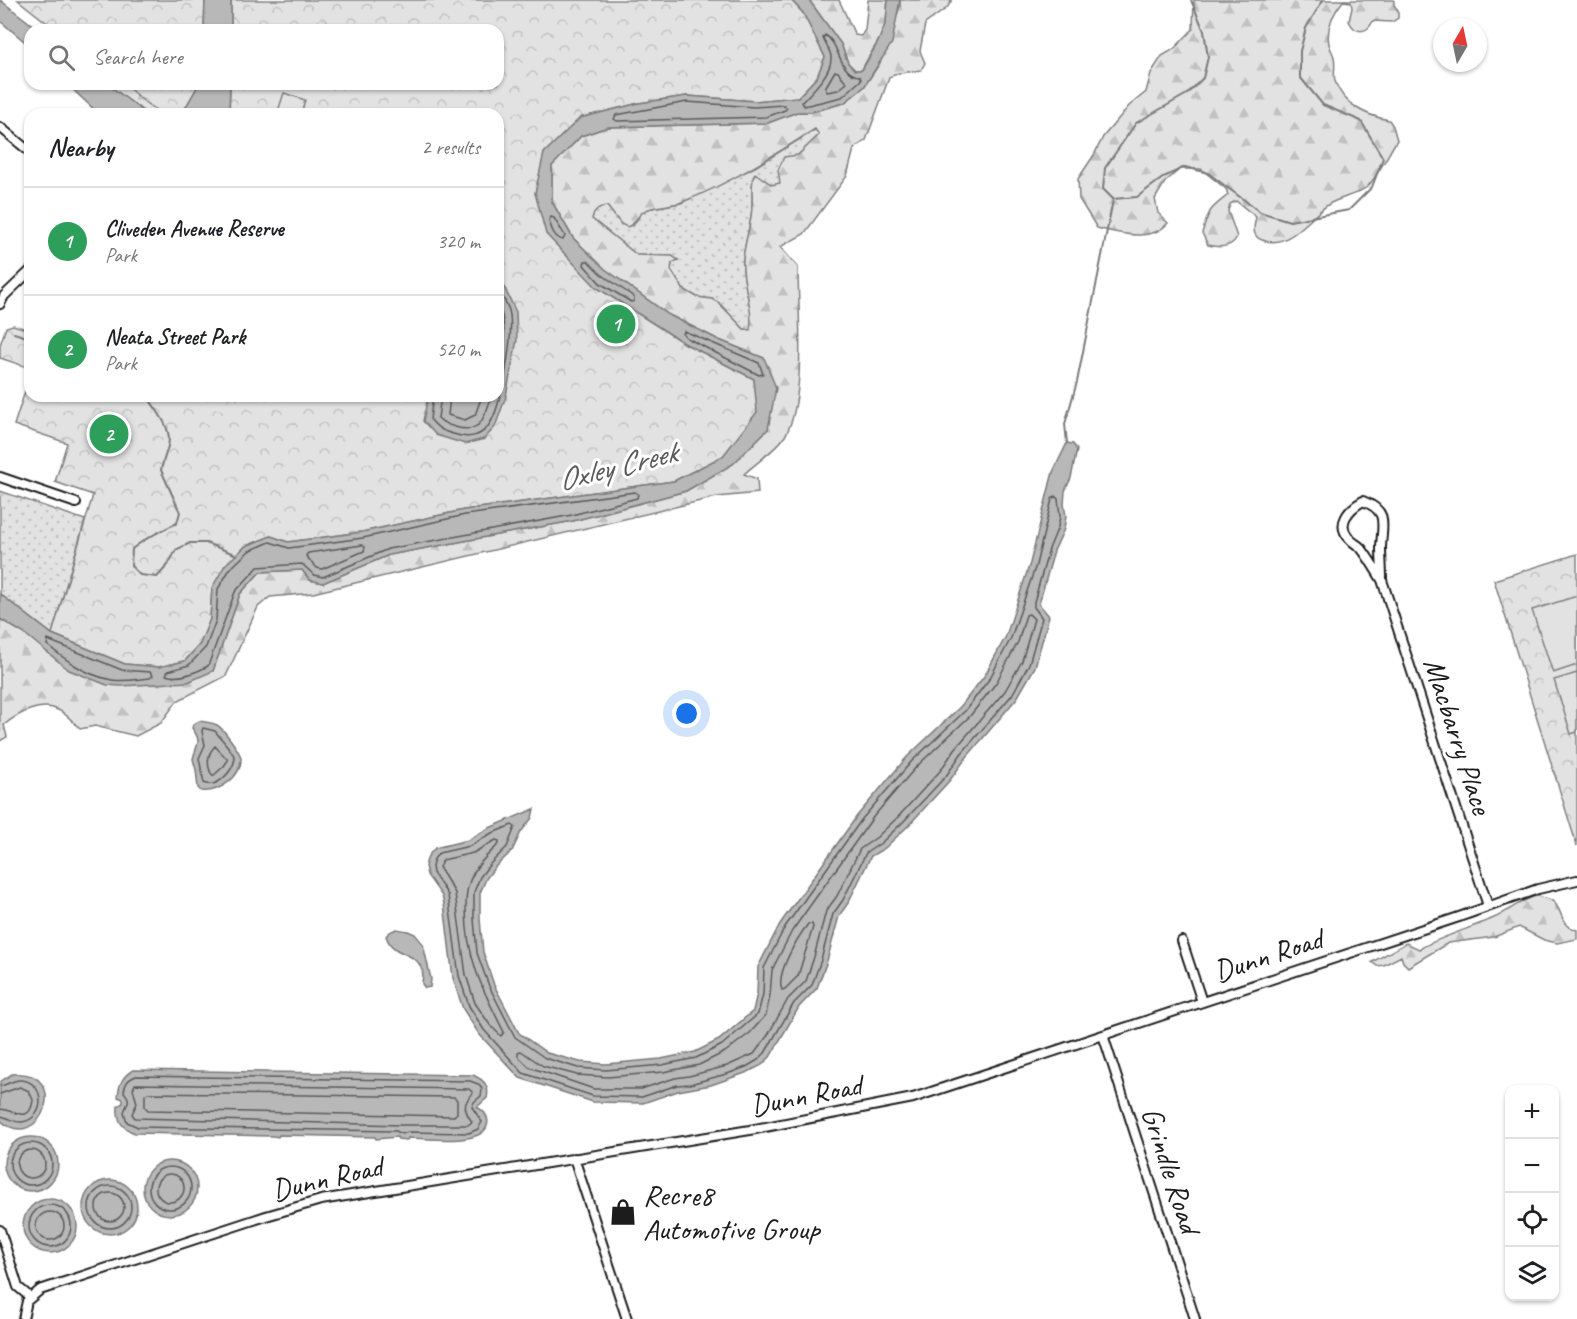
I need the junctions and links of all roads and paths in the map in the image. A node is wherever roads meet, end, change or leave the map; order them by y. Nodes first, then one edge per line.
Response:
1 (0, 127) edge
2 (24, 147) edge
3 (24, 277) edge
4 (2, 295) edge
5 (0, 304) edge
6 (0, 477) edge
7 (76, 503) dead end
8 (1382, 580) junction
9 (1577, 880) edge
10 (1488, 906) junction
11 (1182, 941) dead end
12 (1202, 1002) junction
13 (1103, 1035) junction
14 (574, 1158) junction
15 (0, 1230) edge
16 (30, 1297) junction
17 (23, 1319) edge
18 (627, 1319) edge
19 (1195, 1319) edge

1 - 2 street
3 - 4 street
4 - 5 street
6 - 7 street
8 - 8 street, Macbarry Place
8 - 10 street, Macbarry Place
9 - 10 street, Dunn Road
10 - 12 street, Dunn Road
11 - 12 street
12 - 13 street, Dunn Road
13 - 14 street, Dunn Road
13 - 19 street, Grindle Road
14 - 16 street, Dunn Road
14 - 18 street
15 - 16 street
16 - 17 street

